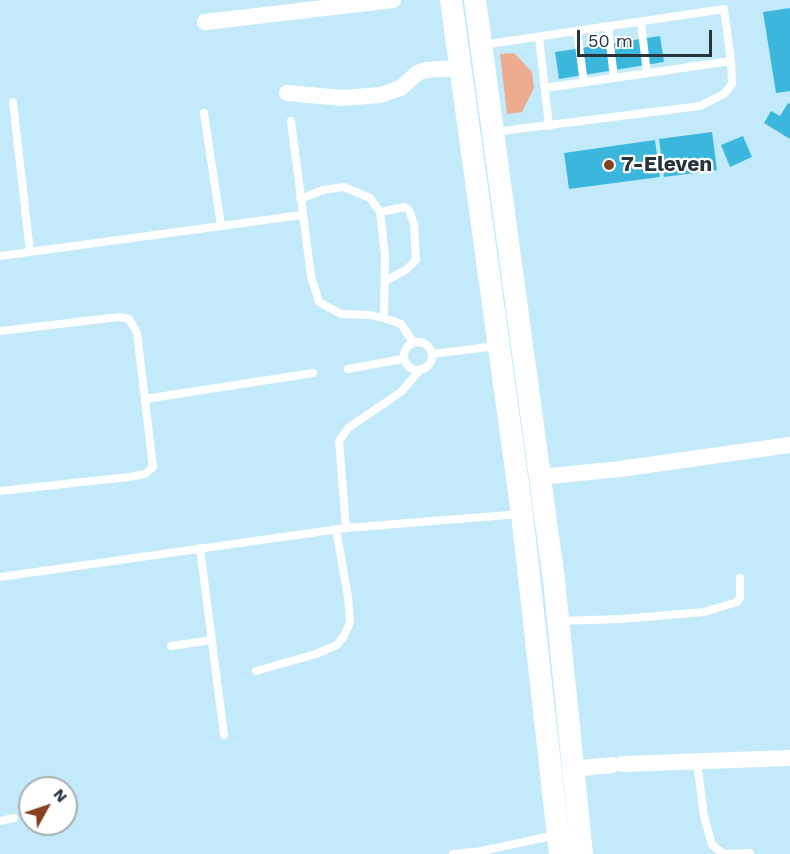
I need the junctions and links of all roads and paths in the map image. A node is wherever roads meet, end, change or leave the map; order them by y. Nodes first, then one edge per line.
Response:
1 (393, 0) edge
2 (451, 0) edge
3 (475, 0) edge
4 (724, 4) edge
5 (205, 22) dead end
6 (641, 23) junction
7 (608, 27) junction
8 (577, 31) junction
9 (539, 37) junction
10 (482, 45) junction
11 (731, 61) junction
12 (460, 68) junction
13 (647, 73) junction
14 (614, 78) junction
15 (584, 83) junction
16 (545, 88) junction
17 (287, 93) dead end
18 (13, 102) dead end
19 (204, 113) dead end
20 (291, 121) dead end
21 (549, 126) junction
22 (494, 132) junction
23 (300, 199) junction
24 (380, 212) junction
25 (302, 215) junction
26 (221, 226) junction
27 (30, 252) junction
28 (0, 256) edge
29 (385, 281) junction
30 (384, 318) junction
31 (0, 331) edge
32 (413, 342) junction
33 (499, 345) junction
34 (432, 354) junction
35 (404, 359) junction
36 (348, 369) dead end
37 (419, 371) junction
38 (313, 373) dead end
39 (145, 399) junction
40 (790, 445) edge
41 (540, 477) junction
42 (0, 491) edge
43 (522, 514) junction
44 (346, 528) junction
45 (336, 529) junction
46 (200, 548) junction
47 (0, 577) edge
48 (740, 578) dead end
49 (558, 621) junction
50 (212, 640) junction
51 (171, 646) dead end
52 (256, 671) dead end
53 (224, 735) dead end
54 (790, 759) edge
55 (697, 762) junction
56 (573, 769) junction
57 (14, 818) dead end
58 (0, 821) edge
59 (559, 845) edge
60 (750, 853) edge
61 (453, 854) edge
62 (582, 854) edge

1 - 5 street
2 - 12 main road
3 - 10 main road
4 - 6 lane
4 - 11 lane
6 - 7 lane
6 - 13 lane
7 - 8 lane
7 - 14 lane
8 - 9 lane
8 - 15 lane
9 - 10 lane
9 - 16 lane
10 - 22 main road
11 - 13 lane
11 - 21 lane
12 - 17 street
12 - 33 main road
13 - 14 lane
14 - 15 lane
15 - 16 lane
16 - 21 lane
18 - 27 lane
19 - 26 lane
20 - 23 lane
21 - 22 lane
22 - 41 main road
23 - 24 lane
23 - 25 lane
24 - 29 lane
24 - 29 lane
25 - 26 lane
25 - 30 lane
26 - 27 lane
27 - 28 lane
29 - 30 lane
30 - 32 lane
31 - 39 lane
32 - 34 lane
32 - 35 lane
33 - 34 lane
33 - 43 main road
34 - 37 lane
35 - 36 lane
35 - 37 lane
37 - 44 lane
38 - 39 lane
39 - 42 lane
40 - 41 street
41 - 49 main road
43 - 44 lane
43 - 59 main road
44 - 45 lane
45 - 46 lane
45 - 52 lane
46 - 47 lane
46 - 50 lane
48 - 49 lane
49 - 56 main road
50 - 51 lane
50 - 53 lane
54 - 55 street
55 - 56 street
55 - 60 lane
56 - 62 main road
57 - 58 lane
59 - 61 lane

